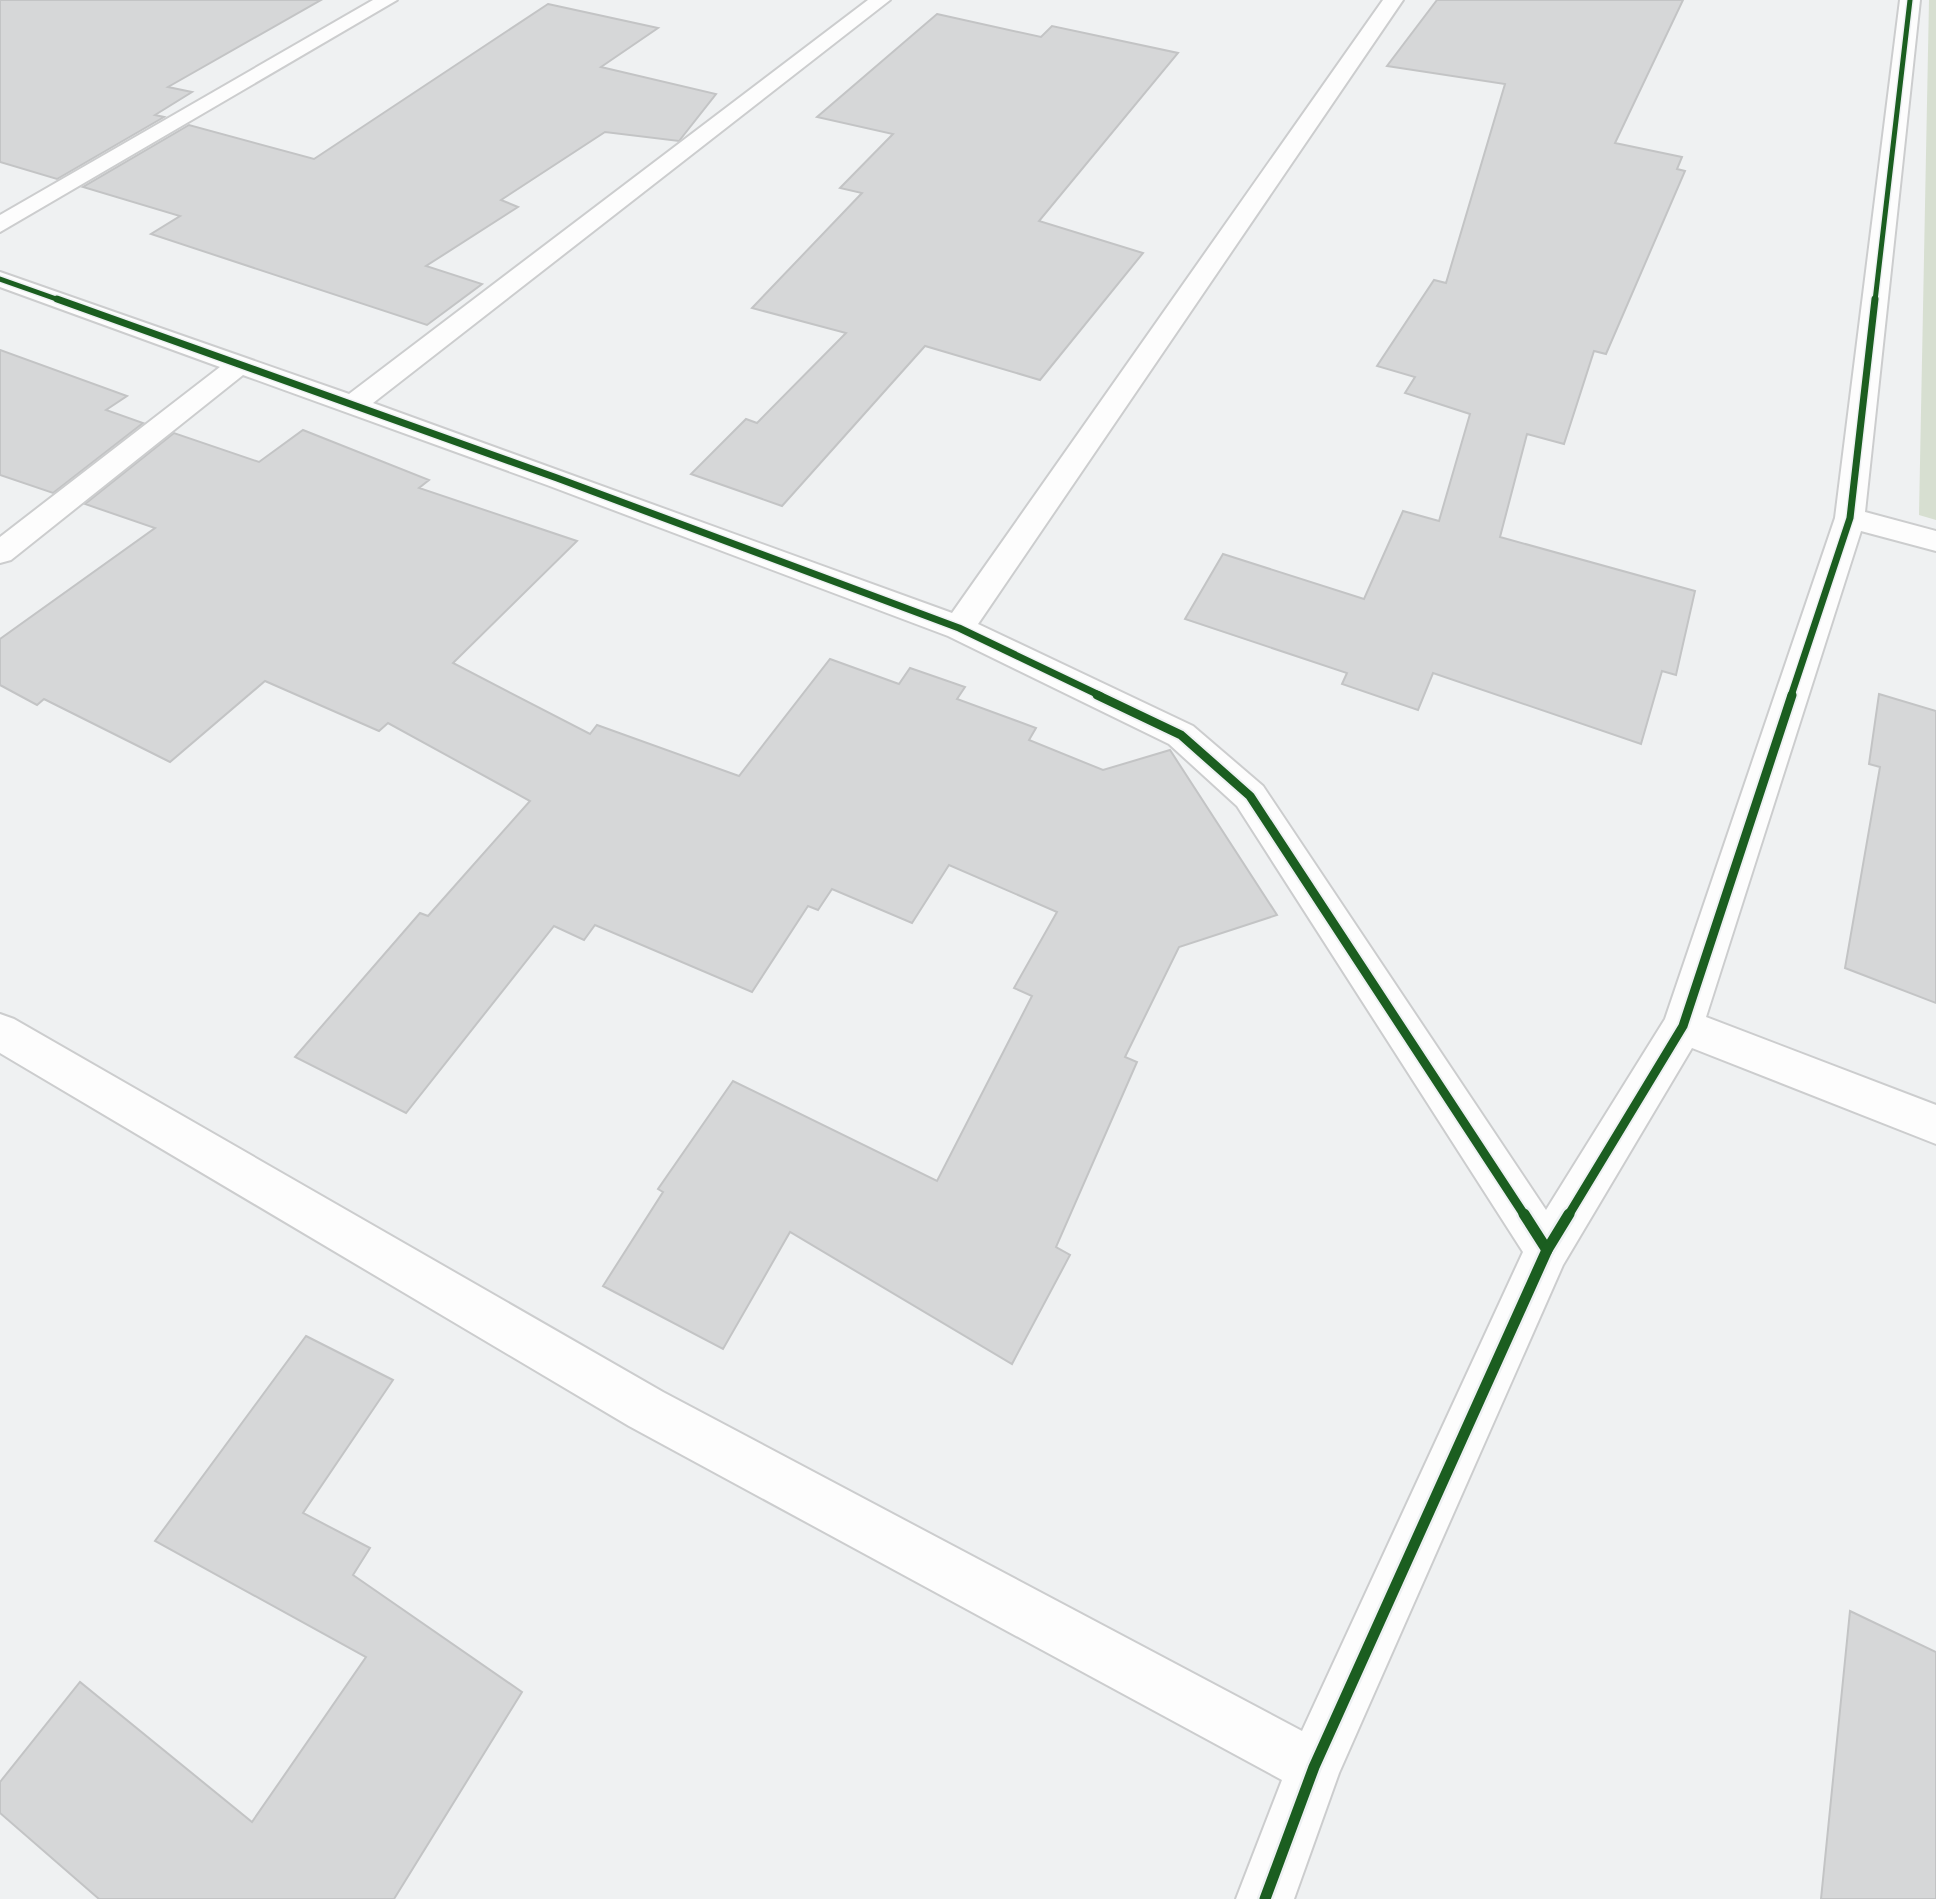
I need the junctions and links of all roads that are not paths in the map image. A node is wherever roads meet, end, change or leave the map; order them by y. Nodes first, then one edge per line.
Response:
1 (387, 0) edge
2 (880, 0) edge
3 (1393, 0) edge
4 (1904, 1) edge
5 (0, 225) edge
6 (0, 279) edge
7 (239, 365) junction
8 (352, 405) junction
9 (1850, 518) junction
10 (1936, 541) edge
11 (0, 553) edge
12 (959, 628) junction
13 (1683, 1026) junction
14 (0, 1032) edge
15 (1936, 1125) edge
16 (1546, 1250) junction
17 (1314, 1767) junction
18 (1265, 1899) edge

1 - 5 street
2 - 8 street
3 - 12 street
4 - 9 street
6 - 7 street
7 - 8 street
7 - 11 street
8 - 12 street
9 - 10 street
9 - 13 street
12 - 16 street
13 - 15 street
13 - 16 street
14 - 17 street
16 - 17 street
17 - 18 street

